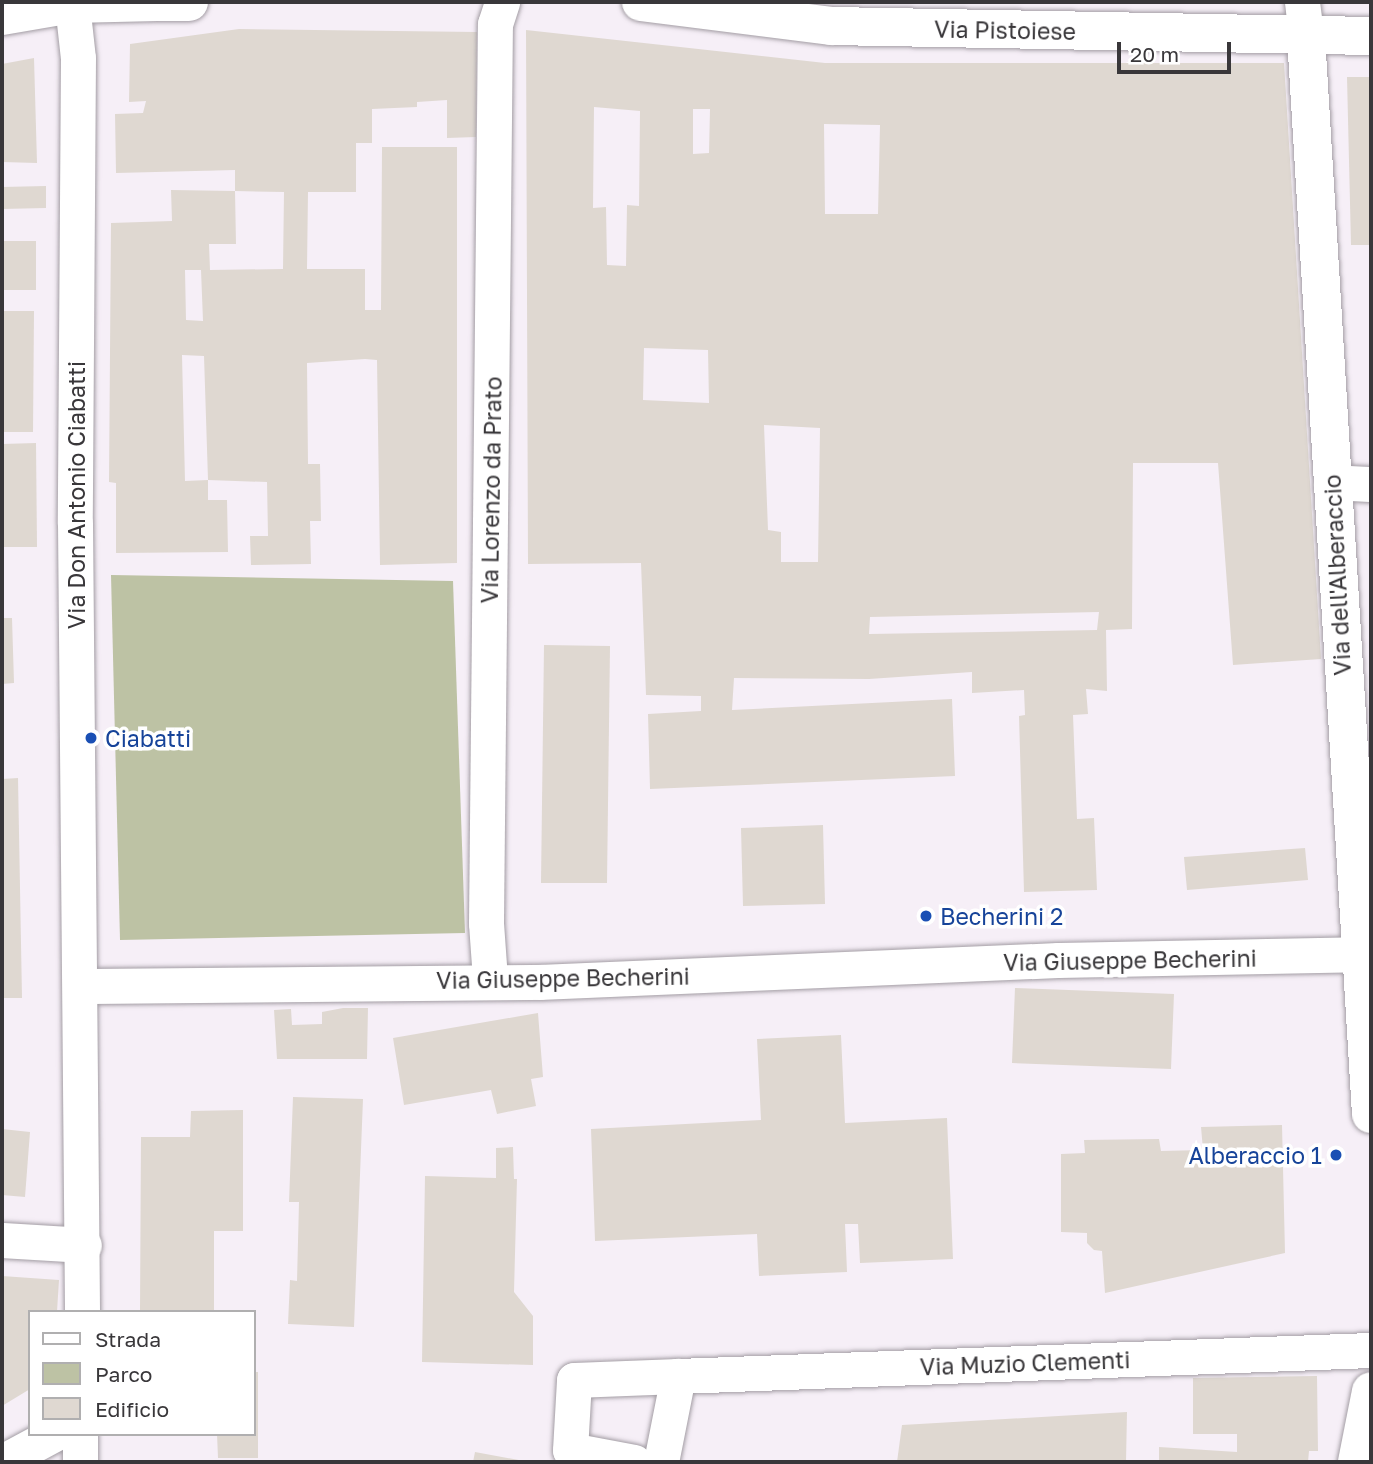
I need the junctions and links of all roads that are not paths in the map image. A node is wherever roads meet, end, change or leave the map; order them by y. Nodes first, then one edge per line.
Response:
1 (157, 2) edge
2 (189, 2) edge
3 (502, 2) edge
4 (641, 2) edge
5 (74, 3) edge
6 (2, 16) edge
7 (1304, 19) edge
8 (1371, 36) edge
9 (1331, 482) junction
10 (1371, 484) edge
11 (1366, 954) edge
12 (490, 979) junction
13 (80, 986) junction
14 (1371, 1114) edge
15 (2, 1240) edge
16 (84, 1245) junction
17 (82, 1310) edge
18 (1371, 1350) edge
19 (678, 1376) junction
20 (1371, 1391) edge
21 (50, 1436) edge
22 (80, 1436) edge
23 (2, 1462) edge
24 (80, 1462) edge
25 (634, 1462) edge
26 (661, 1462) edge
27 (1357, 1462) edge

1 - 2 street
1 - 5 street
3 - 12 street, Via Lorenzo da Prato
4 - 7 street, Via Pistoiese
5 - 6 street
5 - 13 street, Via Don Antonio Ciabatti
7 - 8 street, Via Pistoiese
7 - 9 street, Via dell'Alberaccio
9 - 10 street
9 - 11 street, Via dell'Alberaccio
11 - 12 street, Via Giuseppe Becherini
11 - 14 street, Via dell'Alberaccio
12 - 13 street, Via Giuseppe Becherini
13 - 16 street
15 - 16 street
16 - 17 street
18 - 19 street, Via Muzio Clementi
19 - 25 street, Via Muzio Clementi
19 - 26 street
20 - 27 street
21 - 23 street
22 - 24 street

